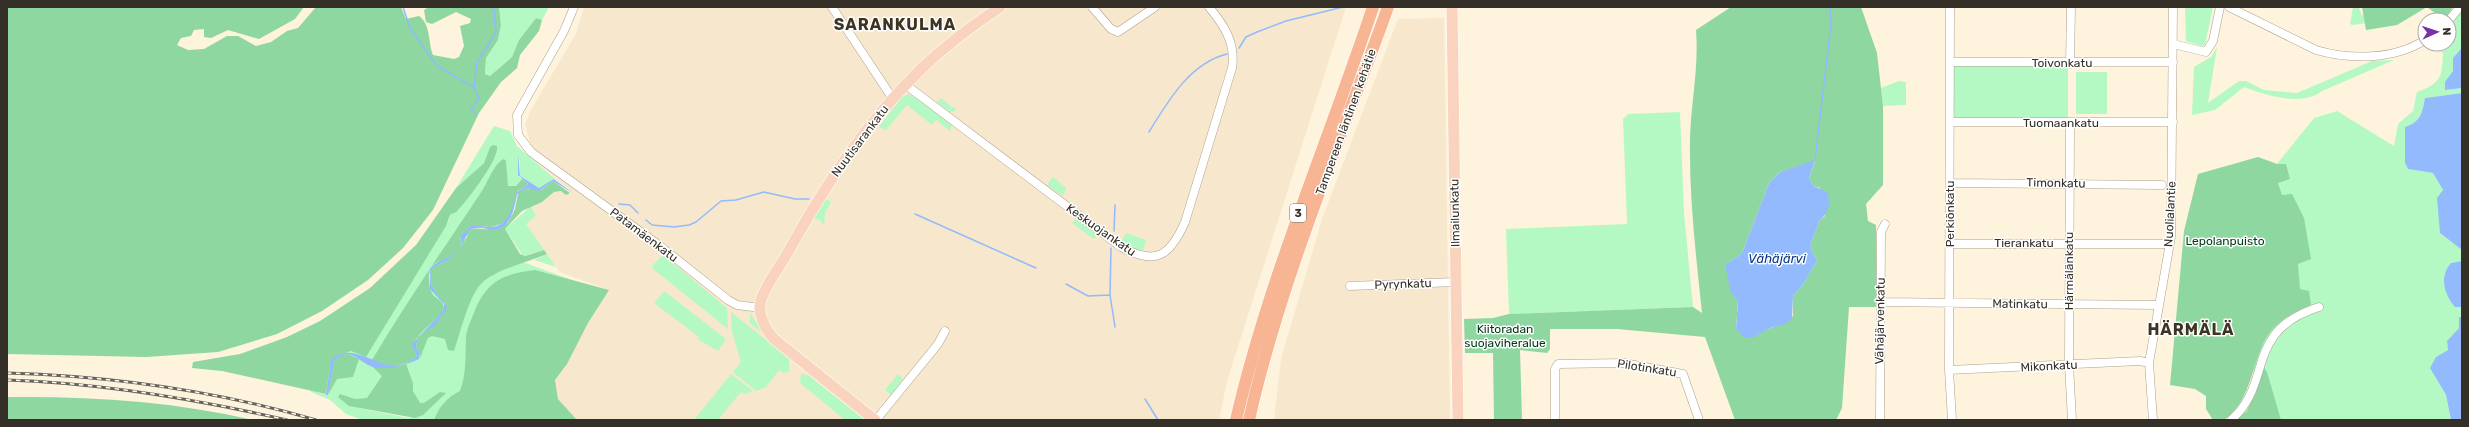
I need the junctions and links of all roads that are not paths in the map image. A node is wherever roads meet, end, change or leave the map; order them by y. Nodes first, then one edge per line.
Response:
1 (574, 7) edge
2 (832, 7) edge
3 (1000, 7) edge
4 (1092, 7) edge
5 (1155, 7) edge
6 (1209, 7) edge
7 (1388, 7) edge
8 (1452, 7) edge
9 (1950, 7) edge
10 (2071, 7) edge
11 (2173, 7) edge
12 (2220, 7) edge
13 (2230, 7) edge
14 (1372, 8) edge
15 (2173, 44) junction
16 (2417, 44) edge
17 (1951, 62) junction
18 (2173, 62) junction
19 (2070, 64) junction
20 (906, 85) junction
21 (893, 99) junction
22 (1950, 122) junction
23 (2173, 122) junction
24 (2070, 123) junction
25 (1950, 183) junction
26 (2069, 183) junction
27 (2162, 184) dead end
28 (1885, 224) dead end
29 (2069, 243) junction
30 (1950, 244) junction
31 (2170, 244) junction
32 (1456, 282) junction
33 (1350, 286) dead end
34 (1881, 302) junction
35 (1950, 303) junction
36 (2069, 305) junction
37 (2159, 305) junction
38 (2319, 307) dead end
39 (761, 308) junction
40 (946, 331) dead end
41 (2149, 363) junction
42 (2069, 365) junction
43 (1949, 370) junction
44 (875, 420) edge
45 (1236, 420) edge
46 (1249, 420) edge
47 (1458, 420) edge
48 (1555, 420) edge
49 (1699, 420) edge
50 (1880, 420) edge
51 (1952, 420) edge
52 (2072, 420) edge
53 (2151, 420) edge
54 (2231, 420) edge

1 - 39 street, Patamäenkatu
2 - 21 street
3 - 20 main road, Nuutisarankatu
4 - 5 street
6 - 20 street, Keskuojankatu
7 - 46 highway, Tampereen läntinen kehätie / 3
8 - 32 main road, Ilmailunkatu
9 - 17 street, Perkiönkatu
10 - 19 street
11 - 15 street, Nuolialantie
12 - 15 street
13 - 16 street
14 - 45 highway, Tampereen läntinen kehätie / 3
15 - 18 street, Nuolialantie
17 - 19 street, Toivonkatu
17 - 22 street, Perkiönkatu
18 - 19 street, Toivonkatu
18 - 23 street, Nuolialantie
20 - 21 main road, Nuutisarankatu
21 - 39 main road, Nuutisarankatu
22 - 24 street, Tuomaankatu
22 - 25 street, Perkiönkatu
23 - 24 street, Tuomaankatu
23 - 31 street, Nuolialantie
24 - 26 street, Härmälänkatu
25 - 26 street, Timonkatu
25 - 30 street, Perkiönkatu
26 - 27 street, Timonkatu
26 - 29 street, Härmälänkatu
28 - 34 street, Vähäjärvenkatu
29 - 30 street, Tierankatu
29 - 31 street, Tierankatu
29 - 36 street, Härmälänkatu
30 - 35 street, Perkiönkatu
31 - 37 street, Nuolialantie
32 - 33 street, Pyrynkatu
32 - 47 main road, Ilmailunkatu
34 - 35 street, Matinkatu
34 - 50 street, Vähäjärvenkatu
35 - 36 street, Matinkatu
35 - 43 street, Perkiönkatu
36 - 37 street, Matinkatu
36 - 42 street, Härmälänkatu
37 - 41 street, Nuolialantie
38 - 54 street
39 - 44 main road
40 - 44 street
41 - 42 street, Mikonkatu
41 - 53 street, Nuolialantie
42 - 43 street, Mikonkatu
42 - 52 street, Härmälänkatu
43 - 51 street, Perkiönkatu
48 - 49 street, Pilotinkatu

